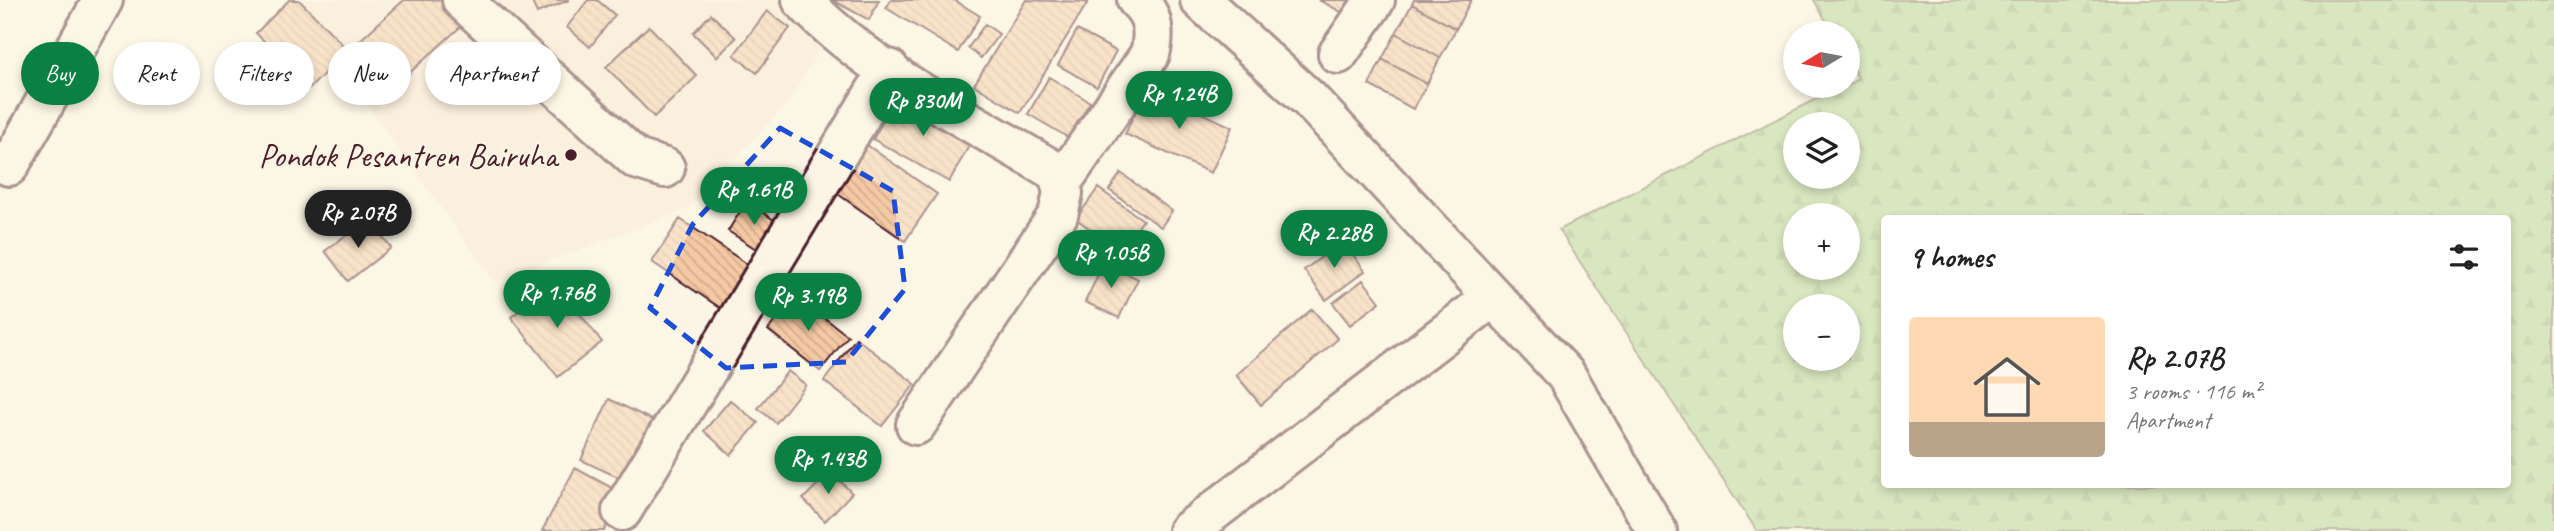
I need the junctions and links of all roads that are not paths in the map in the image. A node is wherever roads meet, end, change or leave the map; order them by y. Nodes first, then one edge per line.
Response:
1 (103, 0) edge
2 (462, 0) edge
3 (802, 0) edge
4 (1137, 0) edge
5 (1200, 0) edge
6 (1376, 0) edge
7 (1338, 54) dead end
8 (889, 69) junction
9 (9, 166) dead end
10 (665, 167) dead end
11 (1062, 182) junction
12 (1493, 297) junction
13 (916, 425) dead end
14 (622, 511) dead end
15 (1188, 531) edge
16 (1657, 531) edge

1 - 9 street
2 - 10 street
3 - 8 street
4 - 11 street
5 - 12 street
6 - 7 street
8 - 11 street
8 - 14 street
11 - 13 street
12 - 15 street
12 - 16 street

